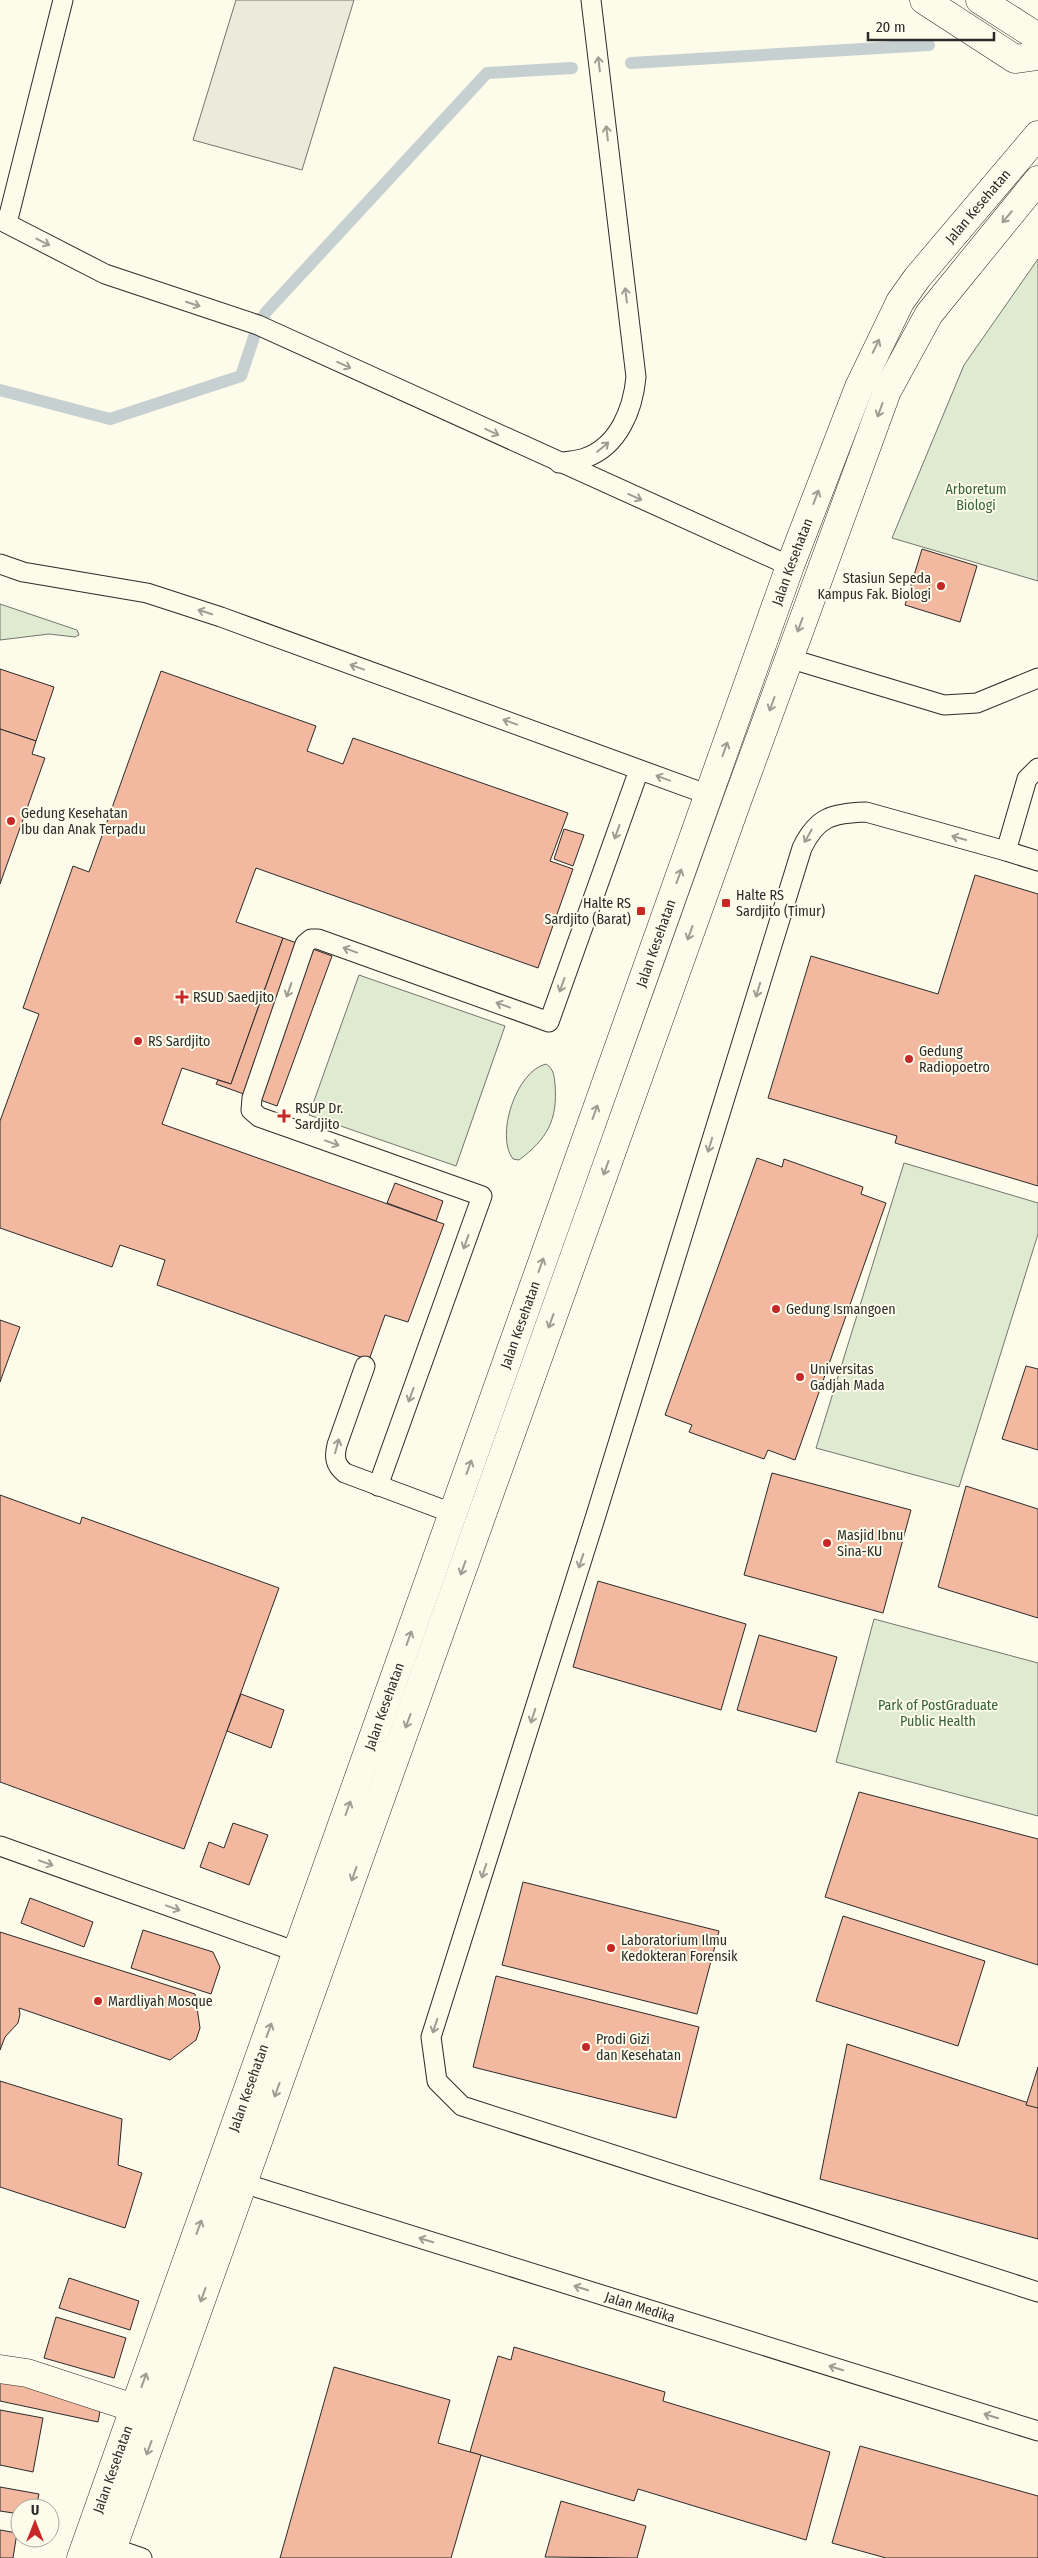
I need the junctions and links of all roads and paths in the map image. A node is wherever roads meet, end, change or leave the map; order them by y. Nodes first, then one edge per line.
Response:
1 (62, 0) edge
2 (591, 0) edge
3 (980, 0) edge
4 (933, 6) edge
5 (1038, 48) edge
6 (1038, 56) edge
7 (1038, 135) edge
8 (1038, 180) edge
9 (3, 222) edge
10 (559, 463) junction
11 (0, 564) edge
12 (790, 566) junction
13 (788, 658) junction
14 (1038, 678) edge
15 (1038, 768) edge
16 (639, 770) junction
17 (709, 795) junction
18 (736, 804) junction
19 (1006, 851) junction
20 (1038, 861) edge
21 (365, 1366) dead end
22 (378, 1486) junction
23 (452, 1513) junction
24 (480, 1522) junction
25 (0, 1846) edge
26 (297, 1952) junction
27 (322, 1962) junction
28 (218, 2174) junction
29 (243, 2183) junction
30 (1038, 2292) edge
31 (0, 2369) edge
32 (134, 2408) junction
33 (1038, 2431) edge
34 (98, 2551) edge
35 (142, 2558) edge

1 - 9 lane
10 -> 2 lane
3 - 5 street
4 - 6 street
12 -> 7 street, Jalan Kesehatan
8 -> 13 street, Jalan Kesehatan
9 -> 10 lane
10 -> 12 lane
16 -> 11 lane
17 -> 12 street, Jalan Kesehatan
13 - 14 lane
13 -> 18 street, Jalan Kesehatan
15 - 19 lane
17 -> 16 lane
16 -> 22 lane
17 - 18 street
23 -> 17 street, Jalan Kesehatan
18 -> 24 street, Jalan Kesehatan
19 - 20 lane
19 -> 30 lane
22 -> 21 lane
22 - 23 lane
23 - 24 street
26 -> 23 street, Jalan Kesehatan
24 -> 27 street, Jalan Kesehatan
25 -> 26 lane
26 - 27 street
28 -> 26 street, Jalan Kesehatan
27 -> 29 street, Jalan Kesehatan
28 - 29 street
32 -> 28 street, Jalan Kesehatan
33 -> 29 lane, Jalan Medika
29 -> 34 street, Jalan Kesehatan
31 - 32 street
32 - 34 street, Jalan Kesehatan
34 - 35 lane

